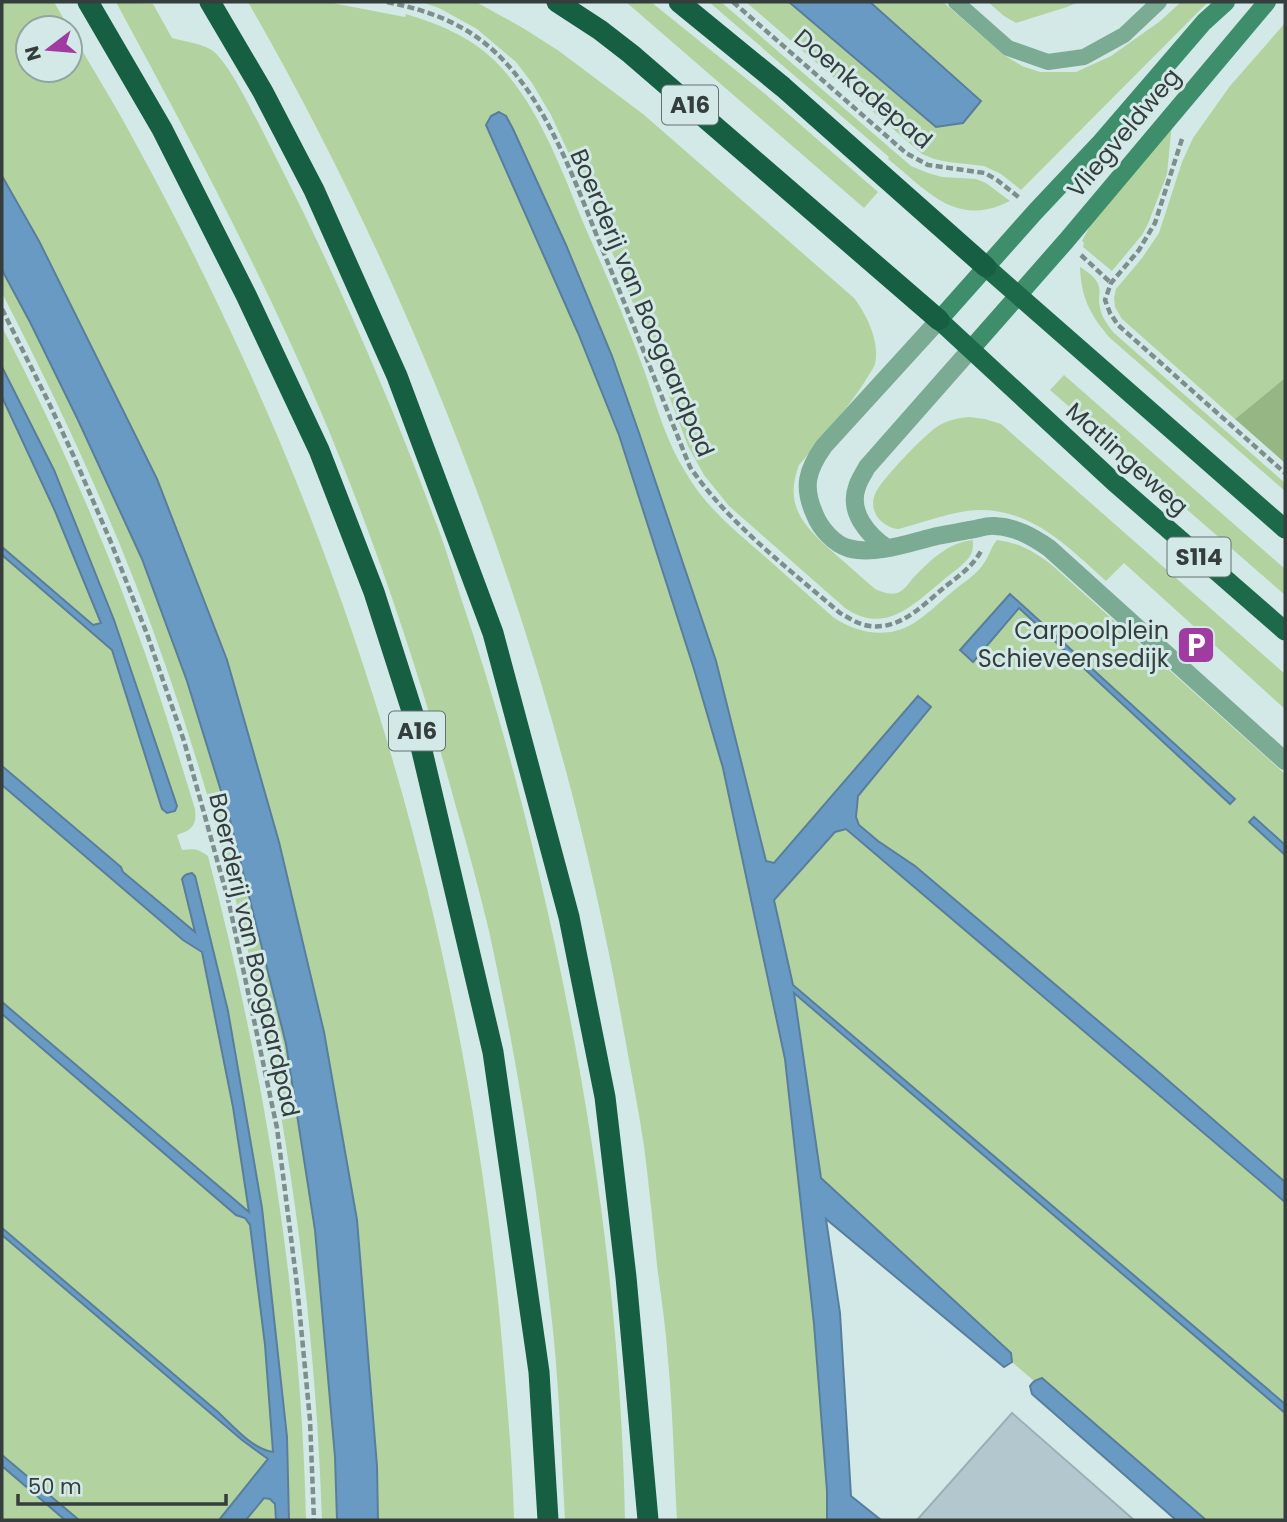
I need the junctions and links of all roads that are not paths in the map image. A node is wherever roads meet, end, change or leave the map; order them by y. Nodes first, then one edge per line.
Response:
1 (88, 2) edge
2 (557, 2) edge
3 (680, 2) edge
4 (956, 2) edge
5 (1160, 2) edge
6 (1226, 2) edge
7 (1267, 2) edge
8 (212, 6) edge
9 (986, 267) junction
10 (1018, 295) junction
11 (939, 320) junction
12 (971, 349) junction
13 (1285, 529) edge
14 (887, 548) junction
15 (1285, 631) edge
16 (1285, 761) edge
17 (548, 1520) edge
18 (648, 1520) edge

1 - 17 highway, A16
2 - 11 highway, A16
3 - 9 highway
4 - 5 lane
6 - 9 main road, Vliegveldweg
7 - 10 main road, Vliegveldweg
8 - 18 highway
9 - 10 highway, Matlingeweg
9 - 11 main road, Vliegveldweg
10 - 12 main road, Vliegveldweg
10 - 13 highway, Matlingeweg
11 - 12 highway, Matlingeweg / S114
11 - 14 street
12 - 14 street
12 - 15 highway, Matlingeweg / S114
14 - 16 street

